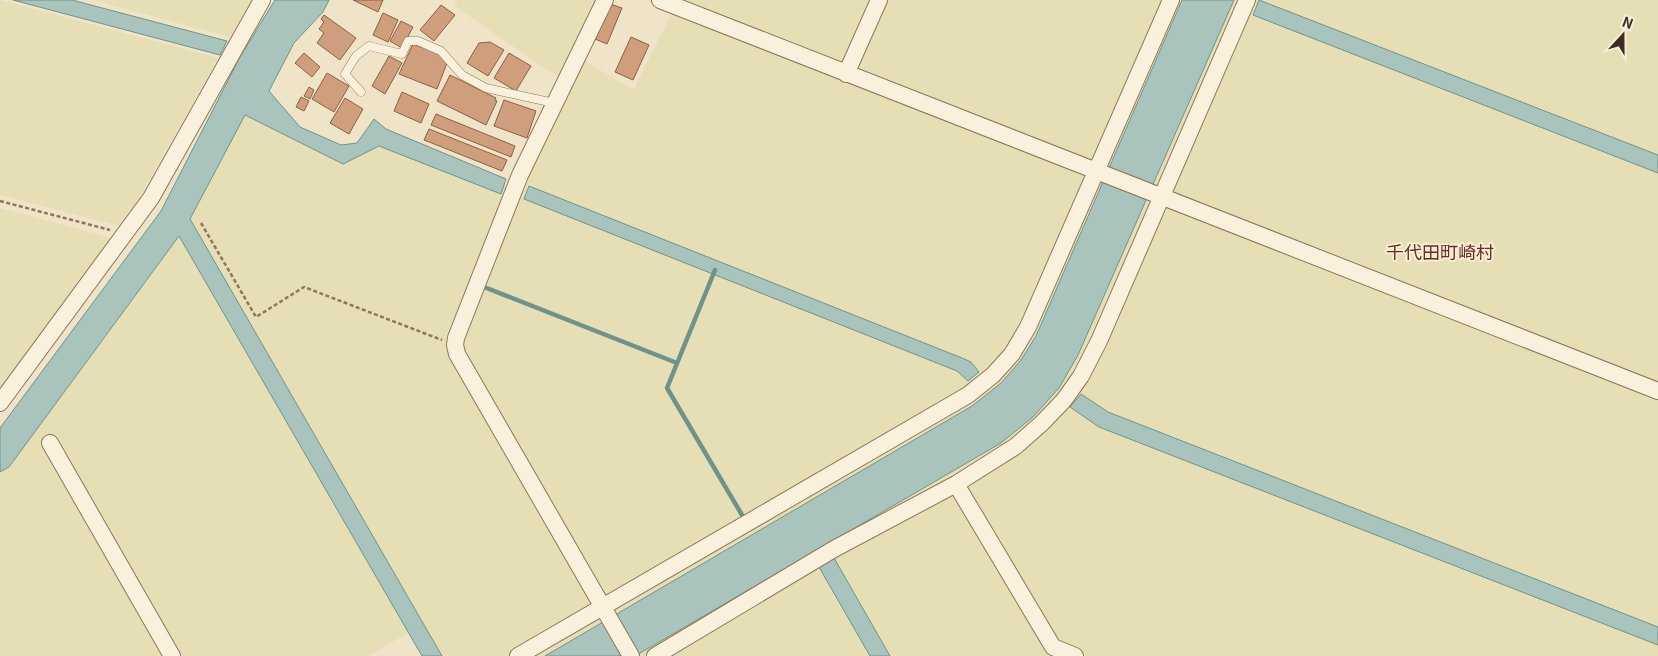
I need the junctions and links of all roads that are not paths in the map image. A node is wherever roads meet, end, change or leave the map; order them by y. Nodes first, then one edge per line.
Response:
1 (262, 0) edge
2 (605, 0) edge
3 (660, 0) edge
4 (879, 0) edge
5 (1171, 0) edge
6 (1247, 0) edge
7 (846, 74) junction
8 (361, 92) dead end
9 (554, 103) junction
10 (1099, 173) junction
11 (1156, 195) junction
12 (1658, 391) edge
13 (0, 403) edge
14 (50, 443) dead end
15 (956, 484) junction
16 (604, 610) junction
17 (172, 656) edge
18 (518, 656) edge
19 (631, 656) edge
20 (655, 656) edge
21 (1075, 656) edge

1 - 13 street
2 - 9 street
3 - 7 street
4 - 7 street
5 - 10 street
6 - 11 street
7 - 10 street
8 - 9 lane
9 - 16 street
10 - 11 street
10 - 16 street
11 - 12 street
11 - 15 street
14 - 17 street
15 - 20 street
15 - 21 street
16 - 18 street
16 - 19 street

